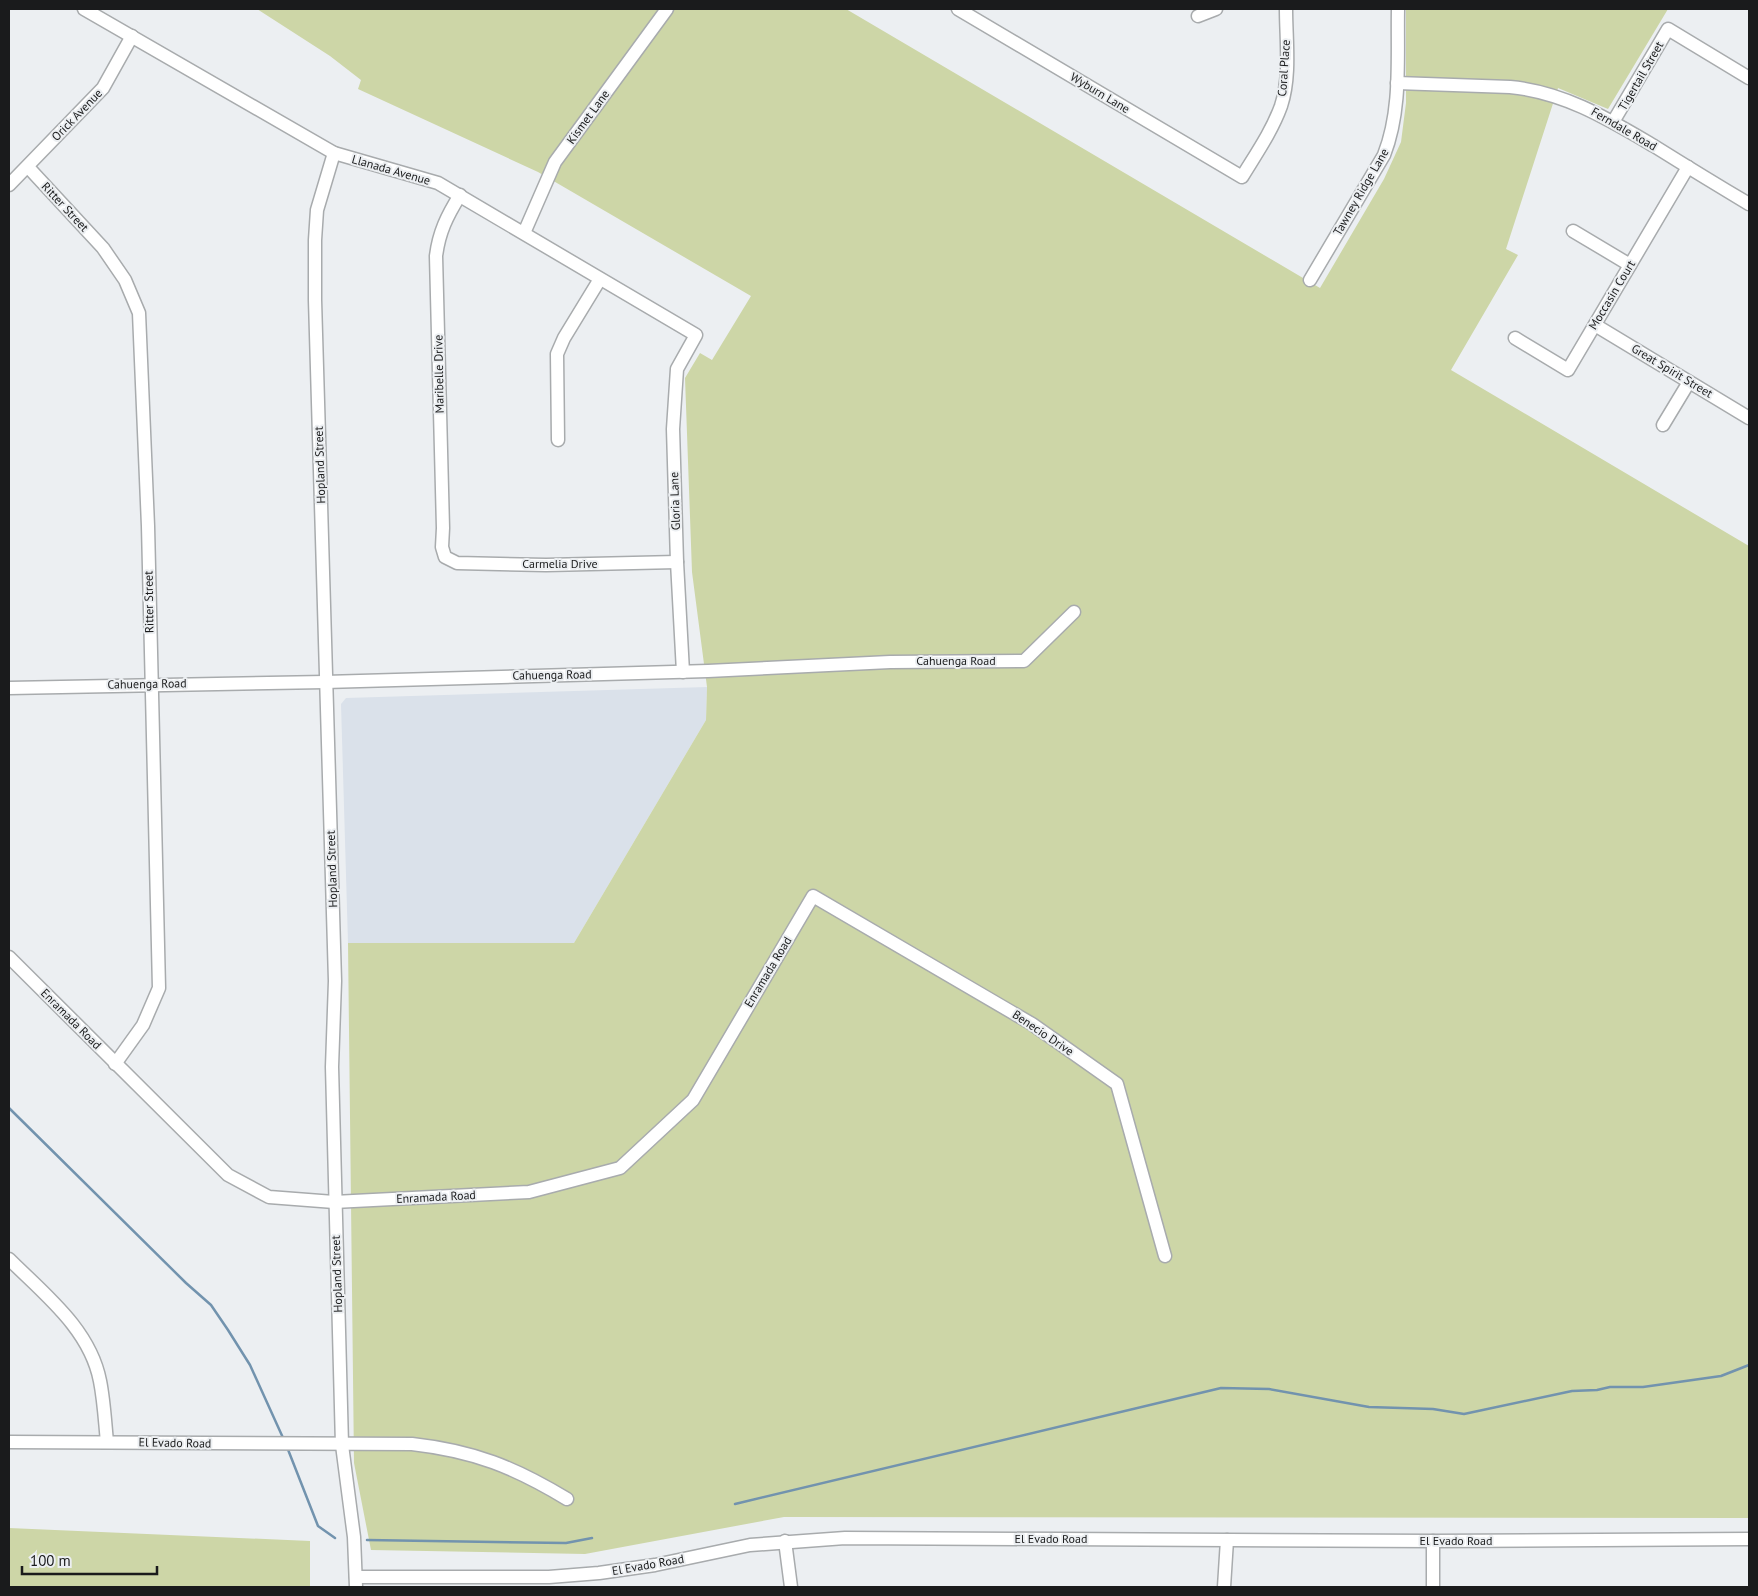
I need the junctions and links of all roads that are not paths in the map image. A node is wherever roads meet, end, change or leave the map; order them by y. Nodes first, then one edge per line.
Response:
1 (84, 9) edge
2 (667, 9) edge
3 (958, 9) edge
4 (1216, 9) edge
5 (1286, 9) edge
6 (1398, 9) edge
7 (1198, 16) dead end
8 (132, 36) junction
9 (1749, 78) edge
10 (1397, 83) junction
11 (1613, 122) junction
12 (334, 153) junction
13 (28, 167) junction
14 (1688, 167) junction
15 (1242, 178) joint
16 (9, 185) edge
17 (460, 195) junction
18 (1749, 204) edge
19 (1573, 231) dead end
20 (524, 233) junction
21 (1630, 265) junction
22 (600, 279) junction
23 (1310, 280) dead end
24 (1594, 325) junction
25 (696, 335) joint
26 (1515, 338) dead end
27 (1689, 382) junction
28 (1749, 418) edge
29 (1663, 424) dead end
30 (558, 440) dead end
31 (446, 557) joint
32 (677, 562) junction
33 (1074, 612) dead end
34 (684, 672) junction
35 (325, 682) junction
36 (151, 684) junction
37 (9, 688) edge
38 (813, 896) joint
39 (9, 957) edge
40 (115, 1064) junction
41 (334, 1202) junction
42 (1165, 1256) dead end
43 (9, 1259) edge
44 (9, 1442) edge
45 (107, 1442) junction
46 (342, 1445) junction
47 (567, 1499) dead end
48 (1749, 1539) edge
49 (1227, 1540) junction
50 (785, 1541) junction
51 (1433, 1541) junction
52 (356, 1582) edge
53 (791, 1587) edge
54 (1224, 1587) edge
55 (1433, 1587) edge

1 - 8 street, Llanada Avenue
2 - 20 street, Kismet Lane
3 - 15 street, Wyburn Lane
4 - 7 street
5 - 15 street, Coral Place
6 - 10 street, Tawney Ridge Lane
8 - 12 street, Llanada Avenue
8 - 13 street, Orick Avenue
9 - 11 street, Tigertail Street
10 - 11 street, Ferndale Road
10 - 23 street, Tawney Ridge Lane
11 - 14 street, Ferndale Road
12 - 17 street, Llanada Avenue
12 - 35 street, Hopland Street
13 - 16 street, Orick Avenue
13 - 36 street, Ritter Street
14 - 18 street, Ferndale Road
14 - 21 street, Moccasin Court
17 - 20 street, Llanada Avenue
17 - 31 street, Maribelle Drive
19 - 21 street
20 - 22 street, Llanada Avenue
21 - 24 street, Moccasin Court
22 - 25 street, Llanada Avenue
22 - 30 street
24 - 26 street, Moccasin Court
24 - 27 street, Great Spirit Street
25 - 32 street, Gloria Lane
27 - 28 street, Great Spirit Street
27 - 29 street
31 - 32 street, Carmelia Drive
32 - 34 street, Gloria Lane
33 - 34 street, Cahuenga Road
34 - 35 street, Cahuenga Road
35 - 36 street, Cahuenga Road
35 - 41 street, Hopland Street
36 - 37 street, Cahuenga Road
36 - 40 street, Ritter Street
38 - 41 street, Enramada Road
38 - 42 street, Benecio Drive
39 - 40 street, Enramada Road
40 - 41 street, Enramada Road
41 - 46 street, Hopland Street
43 - 45 street
44 - 45 street, El Evado Road
45 - 46 street, El Evado Road
46 - 47 street, El Evado Road
46 - 52 street, Hopland Street
48 - 51 street, El Evado Road
49 - 50 street, El Evado Road
49 - 51 street, El Evado Road
49 - 54 street
50 - 52 street, El Evado Road
50 - 53 street
51 - 55 street

